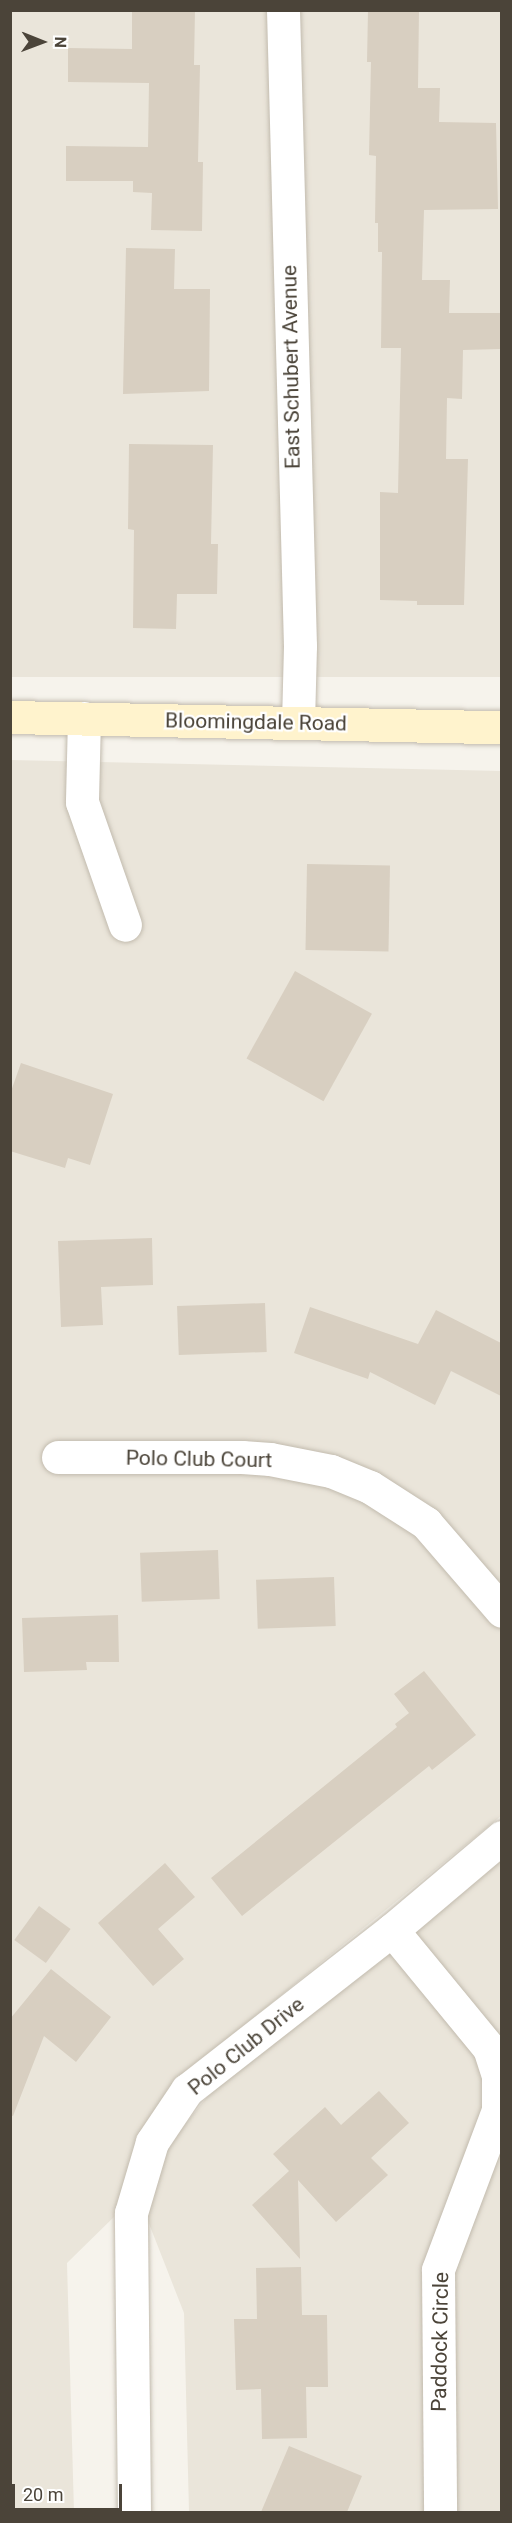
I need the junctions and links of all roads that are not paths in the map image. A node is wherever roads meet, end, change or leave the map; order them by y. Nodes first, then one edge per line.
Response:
1 (283, 10) edge
2 (10, 717) edge
3 (84, 718) junction
4 (298, 723) junction
5 (501, 728) edge
6 (125, 925) dead end
7 (58, 1457) dead end
8 (501, 1611) edge
9 (501, 1838) edge
10 (392, 1930) junction
11 (134, 2512) edge
12 (440, 2512) edge

1 - 4 street, East Schubert Avenue
2 - 3 main road, Bloomingdale Road
3 - 4 main road, Bloomingdale Road
3 - 6 street
4 - 5 main road, Bloomingdale Road
7 - 8 street, Polo Club Court
9 - 10 street, Polo Club Drive
10 - 11 street, Polo Club Drive
10 - 12 street, Paddock Circle

